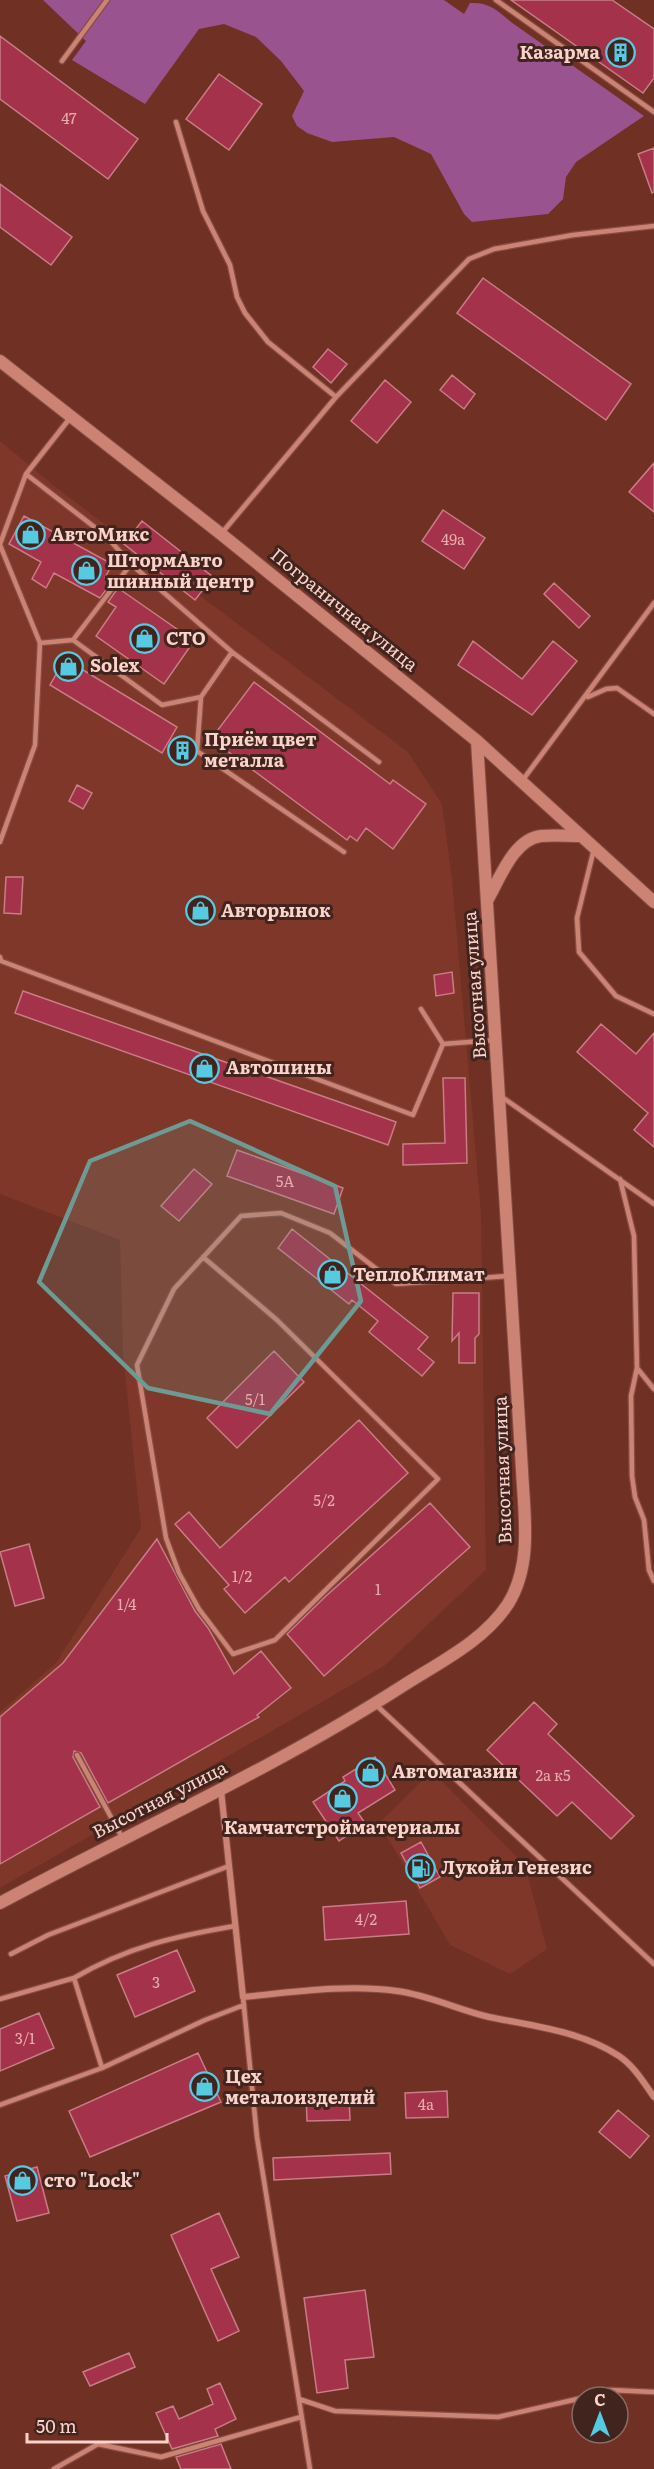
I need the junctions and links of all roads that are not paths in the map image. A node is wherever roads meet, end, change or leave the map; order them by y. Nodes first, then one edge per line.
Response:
1 (107, 0) edge
2 (496, 0) edge
3 (62, 61) dead end
4 (654, 112) edge
5 (176, 122) dead end
6 (654, 226) edge
7 (0, 361) edge
8 (336, 398) junction
9 (70, 418) junction
10 (26, 474) junction
11 (221, 534) junction
12 (0, 545) edge
13 (131, 564) junction
14 (654, 603) edge
15 (73, 640) junction
16 (40, 643) junction
17 (232, 652) junction
18 (201, 697) junction
19 (585, 698) junction
20 (654, 714) edge
21 (477, 741) junction
22 (379, 762) dead end
23 (522, 781) junction
24 (580, 836) junction
25 (0, 842) edge
26 (594, 849) junction
27 (344, 852) dead end
28 (488, 898) junction
29 (654, 902) edge
30 (0, 957) edge
31 (421, 1010) dead end
32 (654, 1014) edge
33 (497, 1040) junction
34 (443, 1044) junction
35 (500, 1096) junction
36 (620, 1179) junction
37 (654, 1204) edge
38 (203, 1257) junction
39 (511, 1275) junction
40 (637, 1368) junction
41 (654, 1389) edge
42 (654, 1581) edge
43 (375, 1704) junction
44 (77, 1755) dead end
45 (221, 1790) junction
46 (124, 1839) junction
47 (229, 1866) junction
48 (0, 1903) edge
49 (235, 1926) junction
50 (11, 1954) dead end
51 (654, 1964) edge
52 (74, 1978) junction
53 (243, 1996) junction
54 (0, 1999) edge
55 (244, 2005) junction
56 (102, 2068) junction
57 (654, 2097) edge
58 (0, 2105) edge
59 (630, 2391) edge
60 (654, 2392) edge
61 (299, 2399) junction
62 (570, 2400) edge
63 (301, 2417) junction
64 (54, 2469) edge
65 (310, 2469) edge

1 - 3 lane
2 - 4 lane
5 - 8 lane
6 - 8 lane
7 - 9 street, Пограничная улица
8 - 11 lane
9 - 10 lane
9 - 11 street, Пограничная улица
10 - 12 lane
10 - 13 lane
11 - 21 street, Пограничная улица
12 - 16 lane
13 - 15 lane
13 - 17 lane
14 - 19 lane
15 - 16 lane
15 - 18 lane
16 - 25 lane
17 - 18 lane
17 - 22 lane
18 - 27 lane
19 - 20 lane
19 - 23 lane
21 - 23 street, Пограничная улица
21 - 28 street, Высотная улица
23 - 24 street, Пограничная улица
24 - 26 street, Пограничная улица
24 - 28 street
26 - 29 street, Пограничная улица
26 - 32 lane
28 - 33 street, Высотная улица
30 - 34 lane
31 - 34 lane
33 - 34 lane
33 - 35 street, Высотная улица
35 - 36 lane
35 - 39 street, Высотная улица
36 - 37 lane
36 - 40 lane
38 - 38 lane
38 - 39 lane
39 - 43 street, Высотная улица
40 - 41 lane
40 - 42 lane
43 - 45 street, Высотная улица
43 - 51 lane
44 - 46 lane
45 - 46 street, Высотная улица
45 - 47 street
46 - 48 street, Высотная улица
47 - 49 street
47 - 50 lane
49 - 52 lane
49 - 53 street
52 - 54 lane
52 - 56 lane
53 - 55 lane
53 - 57 street
55 - 56 lane
55 - 61 lane
56 - 58 lane
59 - 60 lane
61 - 62 lane
61 - 63 lane
63 - 64 lane
63 - 65 lane

